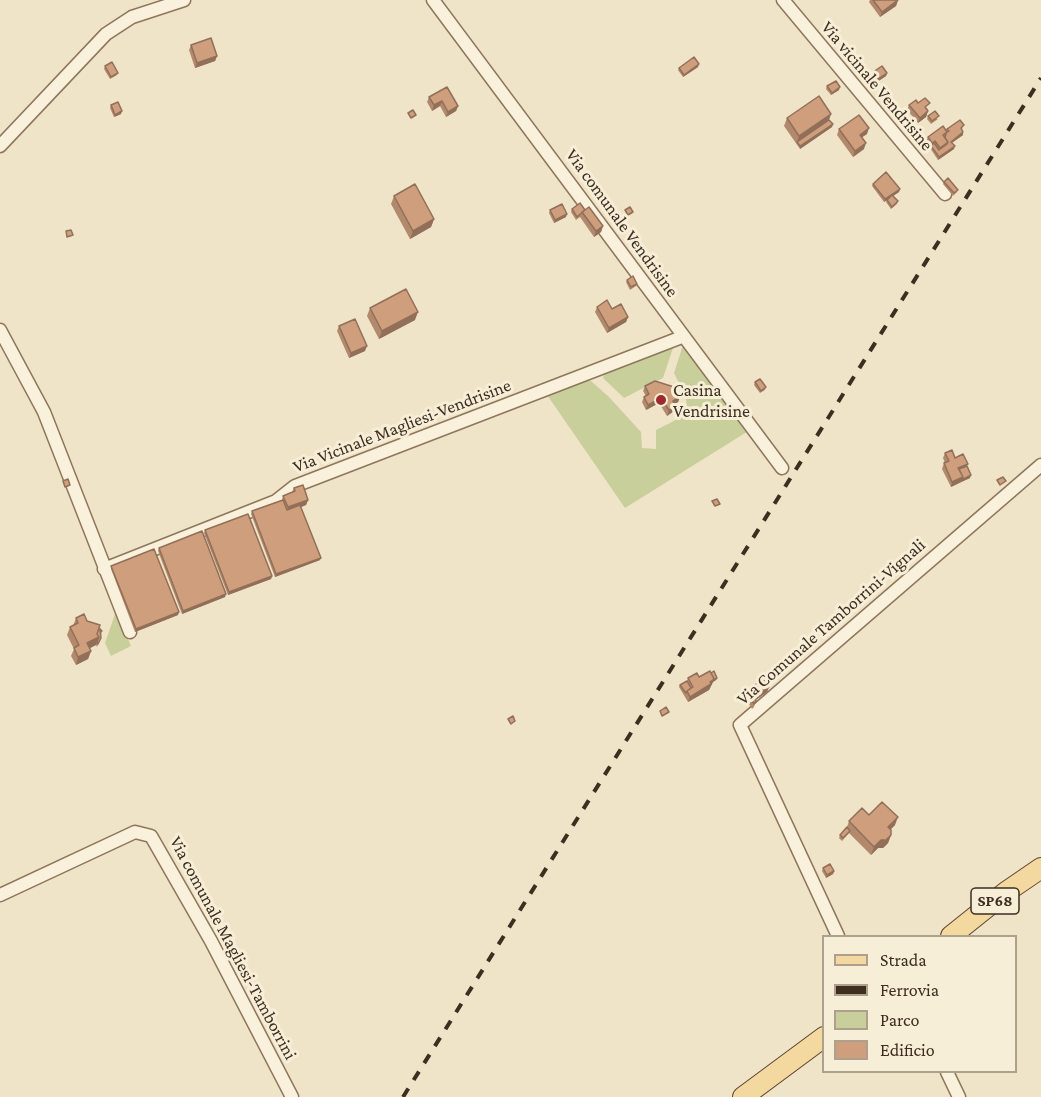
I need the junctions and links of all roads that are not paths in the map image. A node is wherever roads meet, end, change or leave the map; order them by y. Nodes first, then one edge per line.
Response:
1 (184, 0) edge
2 (433, 0) edge
3 (783, 0) edge
4 (0, 146) edge
5 (945, 194) dead end
6 (0, 330) edge
7 (682, 337) junction
8 (1041, 465) edge
9 (782, 468) dead end
10 (104, 569) junction
11 (130, 632) dead end
12 (1041, 868) edge
13 (0, 895) edge
14 (838, 935) edge
15 (952, 935) edge
16 (822, 1038) edge
17 (948, 1073) edge
18 (292, 1097) edge
19 (743, 1097) edge
20 (959, 1097) edge

1 - 4 street
2 - 7 street, Via comunale Vendrisine
3 - 5 street, Via vicinale Vendrisine
6 - 10 street
7 - 9 street, Via comunale Vendrisine
7 - 10 street, Via Vicinale Magliesi-Vendrisine
8 - 14 street, Via Comunale Tamborrini-Vignali
10 - 11 street
12 - 15 main road, SP68
13 - 18 street, Via comunale Magliesi-Tamborrini
16 - 19 main road
17 - 20 street

